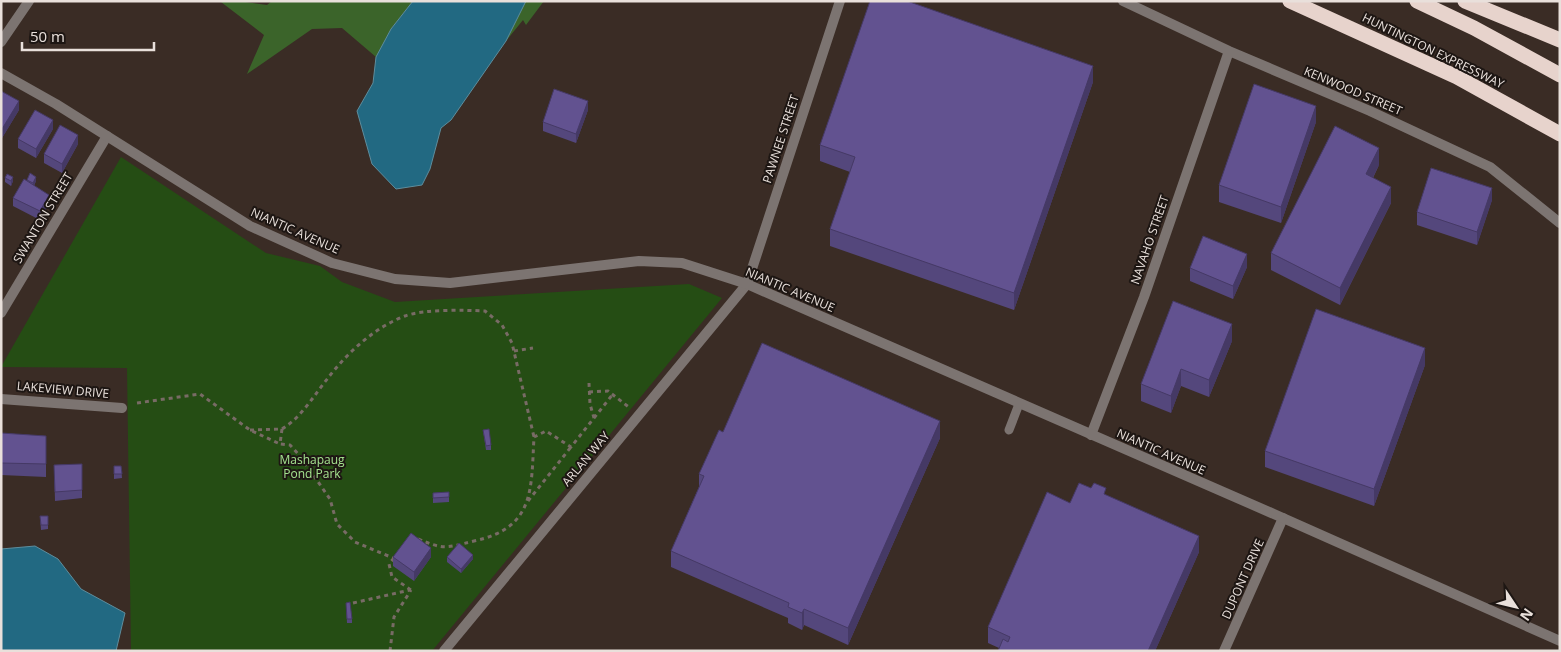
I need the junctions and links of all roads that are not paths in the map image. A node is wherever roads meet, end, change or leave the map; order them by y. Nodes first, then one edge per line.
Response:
1 (29, 1) edge
2 (840, 1) edge
3 (1124, 1) edge
4 (1290, 1) edge
5 (1417, 1) edge
6 (1464, 1) edge
7 (1560, 40) edge
8 (1, 42) edge
9 (1229, 51) junction
10 (1, 73) edge
11 (1560, 74) edge
12 (1560, 134) edge
13 (106, 136) junction
14 (1560, 223) edge
15 (747, 284) junction
16 (1, 313) edge
17 (1, 399) edge
18 (1019, 404) junction
19 (122, 408) dead end
20 (1009, 430) dead end
21 (1091, 435) junction
22 (1283, 518) junction
23 (1560, 641) edge
24 (444, 651) edge
25 (1224, 651) edge

1 - 8 street
2 - 15 street, PAWNEE STREET
3 - 9 street, KENWOOD STREET
4 - 12 highway, HUNTINGTON EXPRESSWAY
5 - 11 highway
6 - 7 highway
9 - 14 street, KENWOOD STREET
9 - 21 street, NAVAHO STREET
10 - 13 street, NIANTIC AVENUE
13 - 15 street, NIANTIC AVENUE
13 - 16 street, SWANTON STREET
15 - 18 street, NIANTIC AVENUE
15 - 24 street, ARLAN WAY
17 - 19 street, LAKEVIEW DRIVE
18 - 20 lane
18 - 21 street, NIANTIC AVENUE
21 - 22 street, NIANTIC AVENUE
22 - 23 street, NIANTIC AVENUE
22 - 25 street, DUPONT DRIVE

